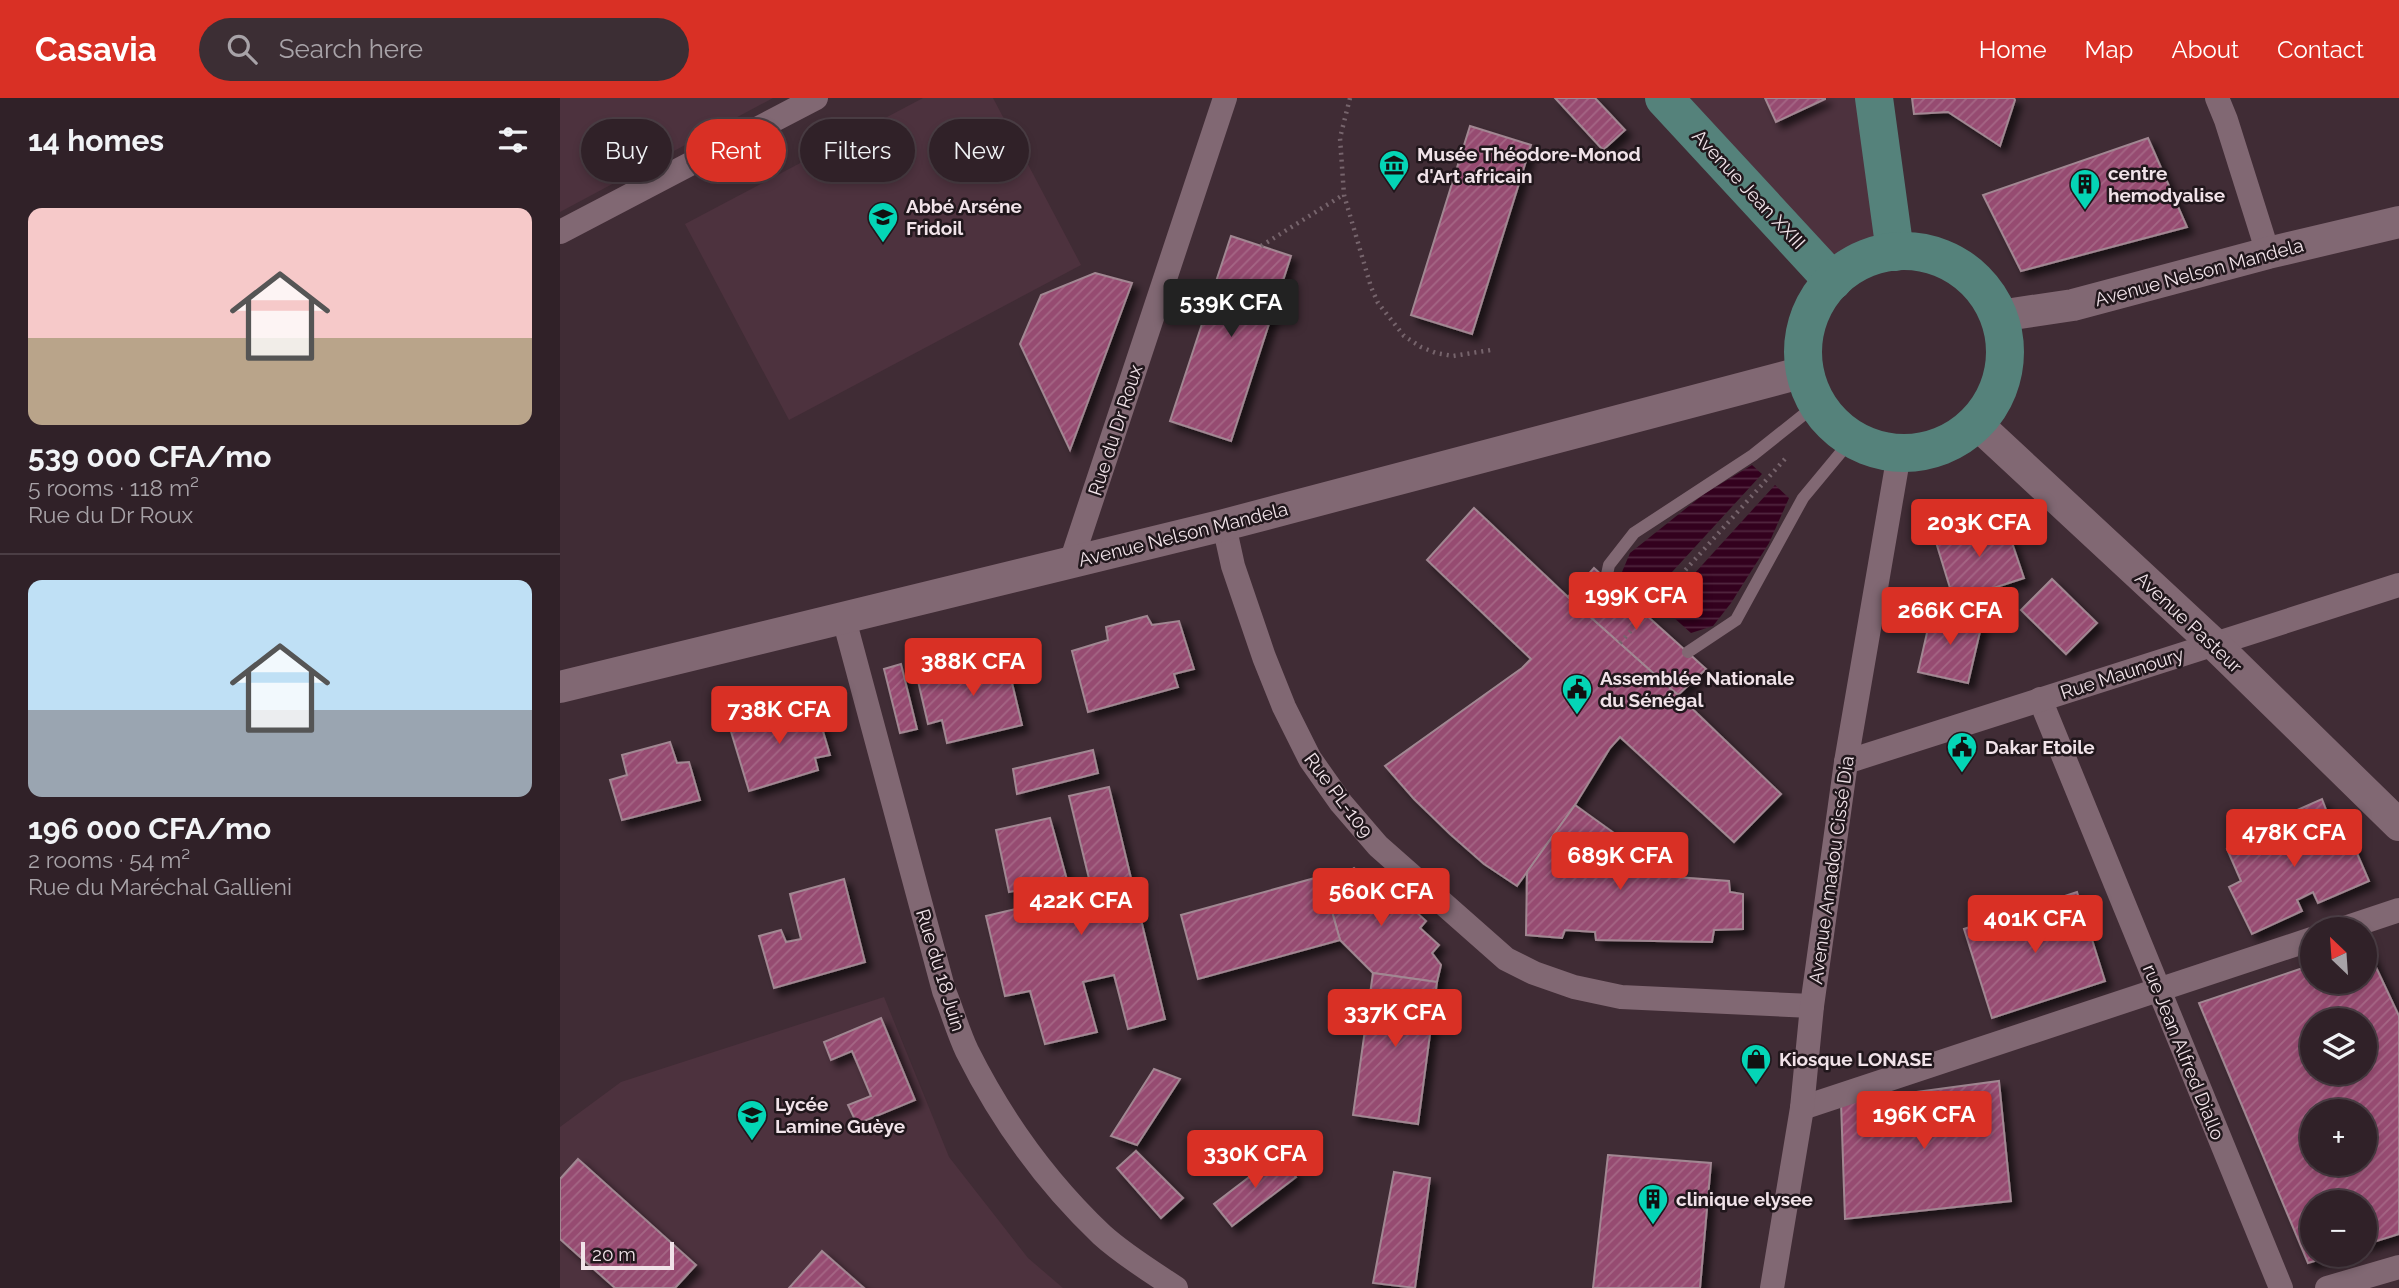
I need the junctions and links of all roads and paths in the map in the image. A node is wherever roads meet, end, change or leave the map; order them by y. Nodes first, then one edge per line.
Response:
1 (816, 98) edge
2 (1225, 98) edge
3 (1350, 98) edge
4 (1664, 98) edge
5 (1874, 98) edge
6 (2217, 98) edge
7 (1344, 195) junction
8 (2399, 222) edge
9 (560, 232) edge
10 (1261, 246) dead end
11 (1895, 252) junction
12 (2269, 253) junction
13 (1833, 281) junction
14 (1998, 316) junction
15 (1491, 350) dead end
16 (1810, 388) junction
17 (1976, 423) junction
18 (1852, 439) junction
19 (1791, 454) dead end
20 (1899, 454) junction
21 (1224, 525) junction
22 (1071, 562) junction
23 (1606, 579) dead end
24 (2399, 585) edge
25 (844, 619) junction
26 (1620, 643) dead end
27 (2214, 644) junction
28 (1688, 652) dead end
29 (560, 687) edge
30 (2040, 699) junction
31 (1846, 762) junction
32 (2399, 825) edge
33 (2399, 910) edge
34 (2377, 917) edge
35 (2300, 943) edge
36 (2159, 990) junction
37 (1812, 1006) junction
38 (1802, 1108) junction
39 (2399, 1267) edge
40 (1176, 1288) edge
41 (1772, 1288) edge
42 (2281, 1288) edge
43 (2327, 1288) edge

1 - 9 street
2 - 22 street, Rue du Dr Roux
3 - 7 path
4 - 13 main road, Avenue Jean XXIII
5 - 11 main road
6 - 12 street
7 - 10 path
7 - 15 path
8 - 12 street, Avenue Nelson Mandela
11 - 13 main road
11 - 14 main road
12 - 14 street, Avenue Nelson Mandela
13 - 16 main road
14 - 17 main road
16 - 18 main road
16 - 21 street, Avenue Nelson Mandela
16 - 23 lane
17 - 20 main road
17 - 27 street, Avenue Pasteur
18 - 20 main road
18 - 28 lane
19 - 26 path
20 - 31 street, Avenue Amadou Cissé Dia
21 - 22 street, Avenue Nelson Mandela
21 - 37 street, Rue PL-109
22 - 25 street, Avenue Nelson Mandela
24 - 27 street, Rue Maunoury
25 - 29 street, Avenue Nelson Mandela
25 - 40 street, Rue du 18 Juin
27 - 30 street, Rue Maunoury
27 - 32 street, Avenue Pasteur
30 - 31 street, Rue Maunoury
30 - 36 street, rue Jean Alfred Diallo
31 - 37 street, Avenue Amadou Cissé Dia
33 - 34 street
35 - 36 street
36 - 38 street
36 - 42 street, rue Jean Alfred Diallo
37 - 38 street, Avenue Amadou Cissé Dia
38 - 41 street, Avenue Amadou Cissé Dia
39 - 43 street

